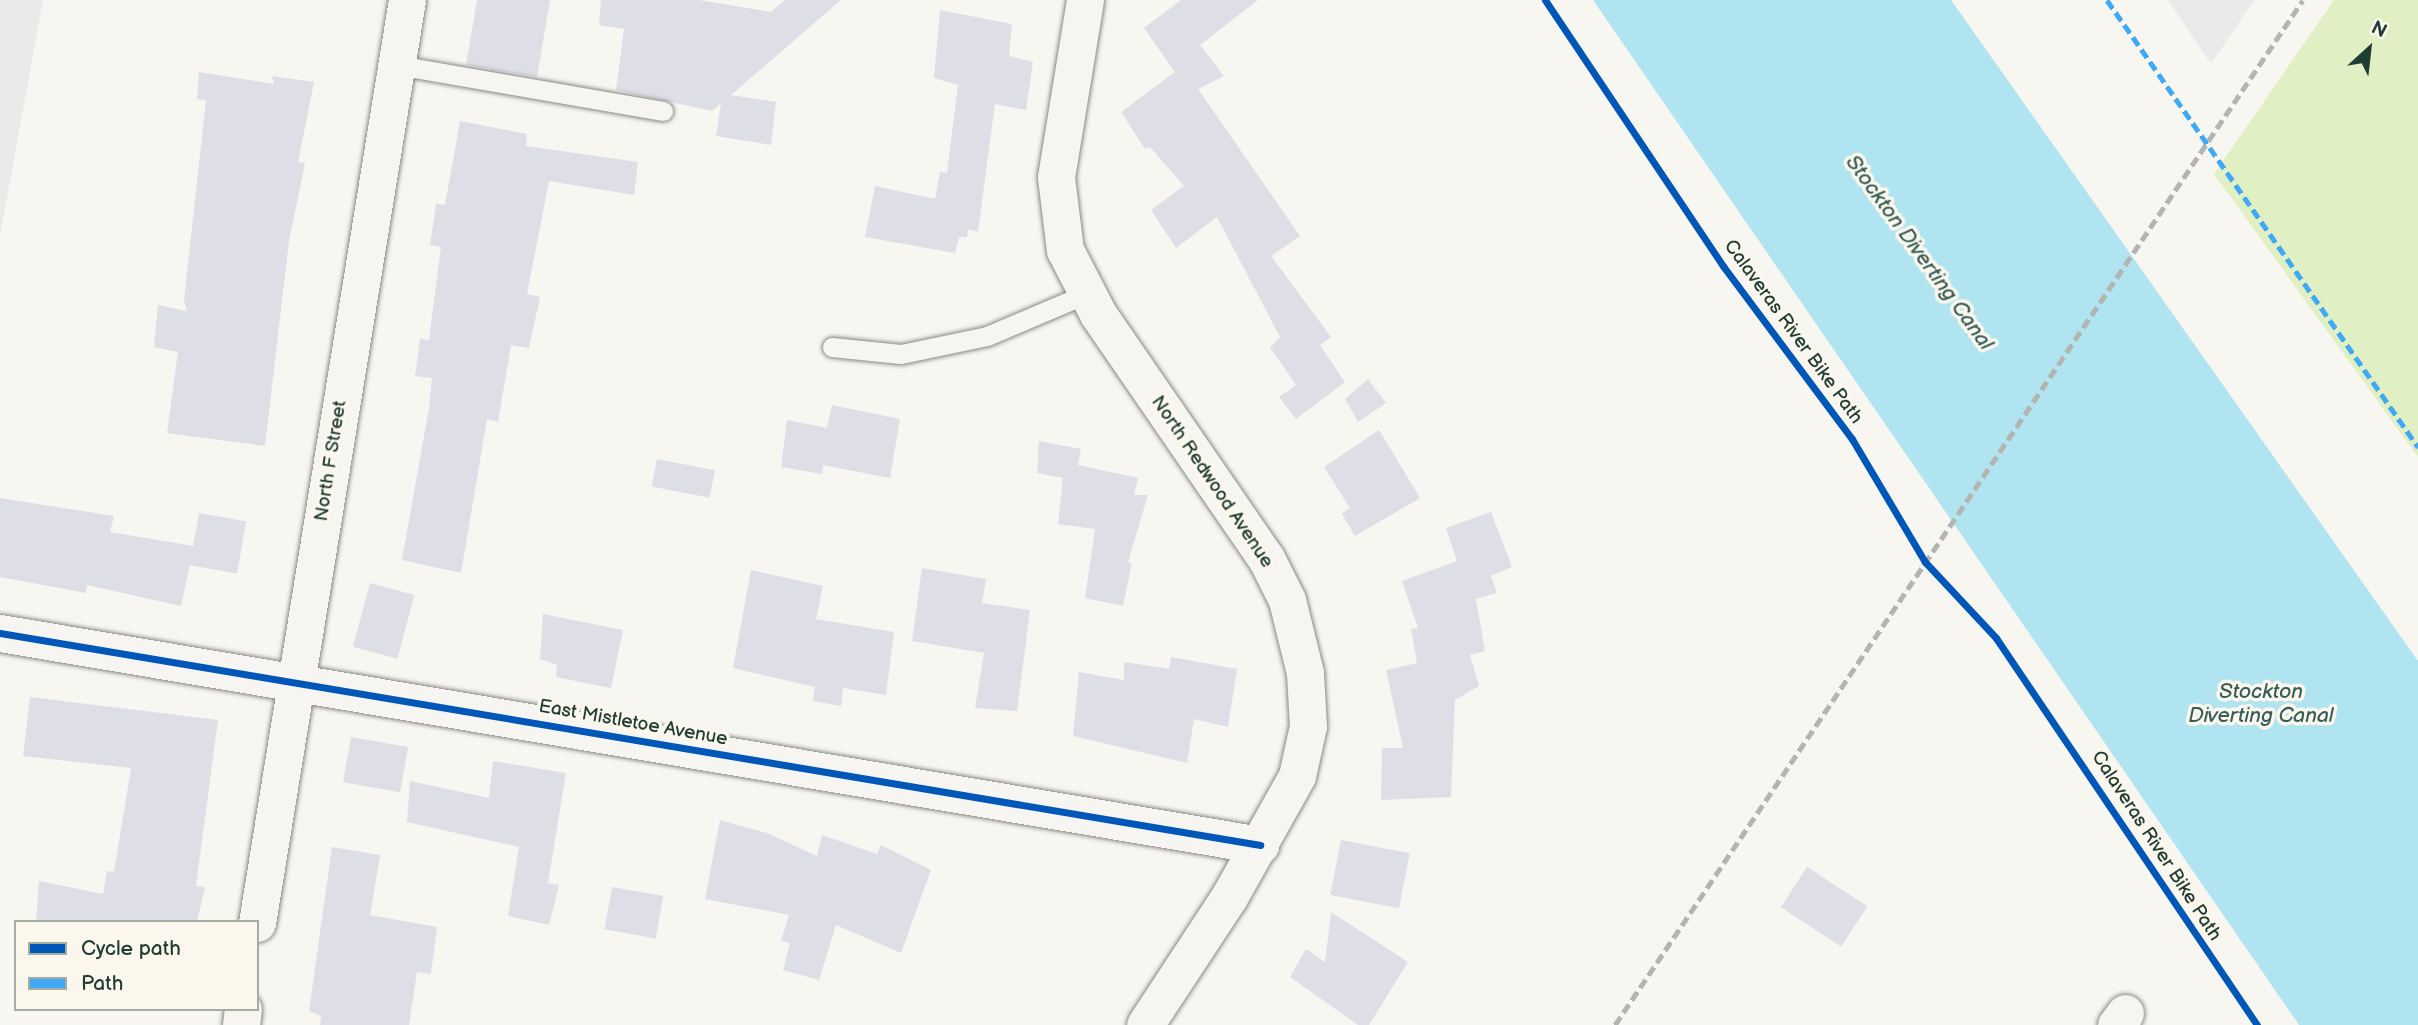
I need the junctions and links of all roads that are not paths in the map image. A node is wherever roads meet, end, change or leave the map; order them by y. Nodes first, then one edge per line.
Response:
1 (407, 0) edge
2 (1085, 0) edge
3 (397, 65) junction
4 (663, 111) dead end
5 (1086, 294) junction
6 (832, 347) dead end
7 (0, 633) edge
8 (294, 682) junction
9 (1260, 845) junction
10 (257, 920) edge
11 (1145, 1025) edge

1 - 3 street, North F Street
2 - 5 street, North Redwood Avenue
3 - 4 lane
3 - 8 street, North F Street
5 - 6 lane
5 - 9 street, North Redwood Avenue
7 - 8 street, East Mistletoe Avenue
8 - 9 street, East Mistletoe Avenue
8 - 10 street, North F Street
9 - 11 street, North Redwood Avenue

